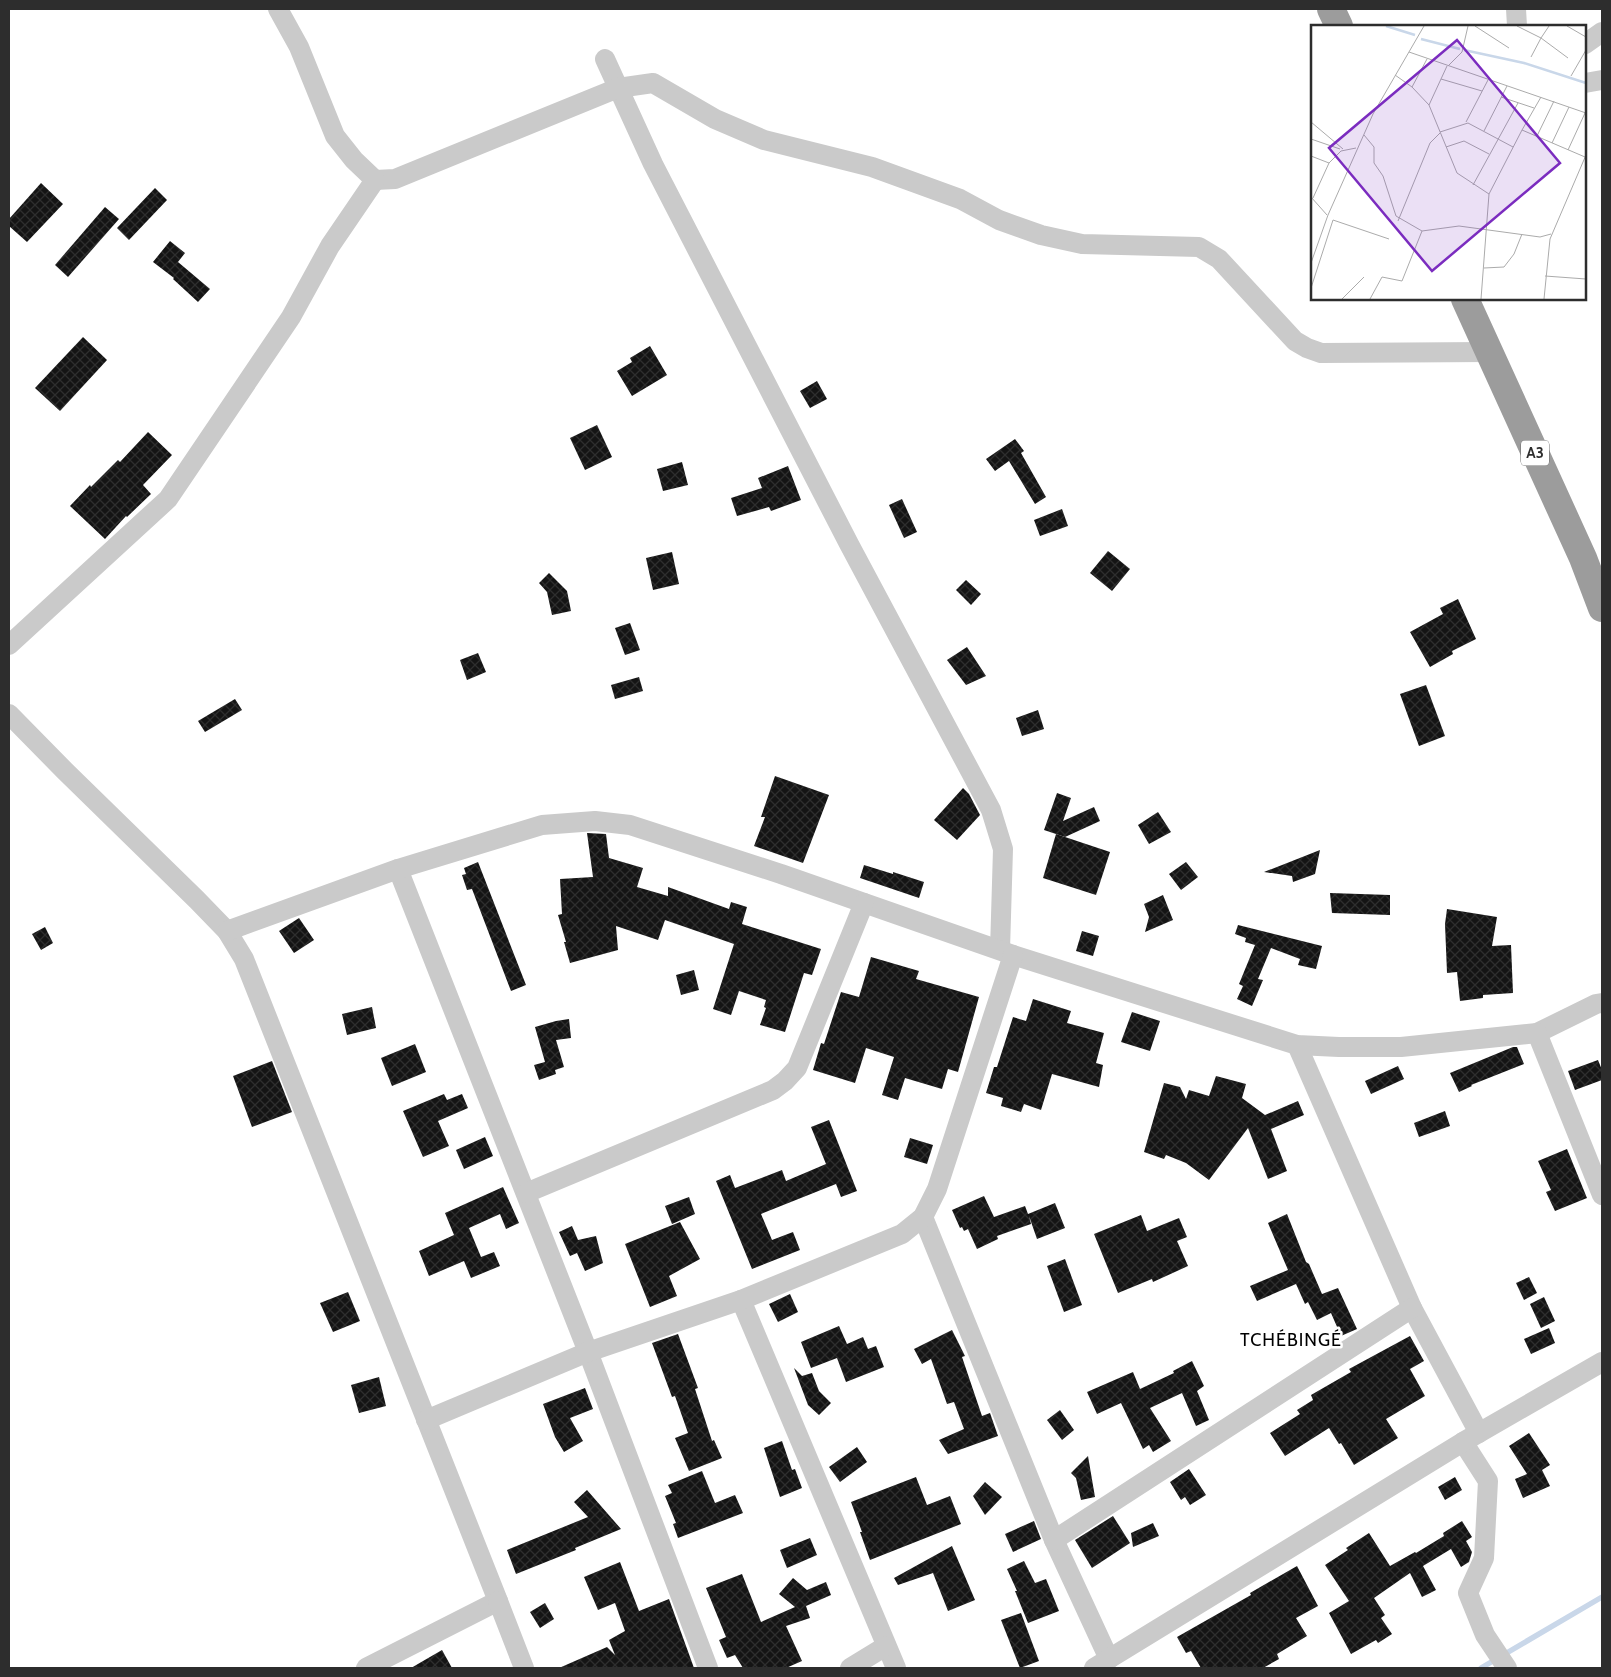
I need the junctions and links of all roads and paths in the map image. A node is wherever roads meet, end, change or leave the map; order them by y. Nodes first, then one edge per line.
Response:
1 (278, 9) edge
2 (1331, 9) edge
3 (1516, 9) edge
4 (1339, 25) edge
5 (1517, 25) edge
6 (1602, 32) edge
7 (1586, 43) edge
8 (605, 59) dead end
9 (1602, 80) edge
10 (1586, 83) edge
11 (618, 88) junction
12 (375, 180) junction
13 (1465, 300) edge
14 (1489, 352) junction
15 (1602, 608) edge
16 (9, 645) edge
17 (9, 714) edge
18 (398, 869) junction
19 (864, 903) junction
20 (227, 932) junction
21 (1006, 953) junction
22 (1602, 1003) edge
23 (1537, 1033) junction
24 (1297, 1045) junction
25 (526, 1193) junction
26 (1602, 1195) edge
27 (923, 1216) junction
28 (741, 1300) junction
29 (1412, 1308) junction
30 (588, 1352) junction
31 (1602, 1362) edge
32 (426, 1420) junction
33 (1471, 1437) junction
34 (1054, 1540) junction
35 (498, 1601) junction
36 (886, 1646) junction
37 (1101, 1664) edge
38 (366, 1668) edge
39 (524, 1668) edge
40 (708, 1668) edge
41 (850, 1668) edge
42 (896, 1668) edge
43 (1507, 1668) edge

1 - 12 street
2 - 4 highway
3 - 5 street
6 - 7 street
8 - 11 street
9 - 10 street
11 - 12 street
11 - 14 street
11 - 21 street
12 - 16 street
13 - 14 highway, A3
14 - 15 highway, A3
17 - 20 street
18 - 19 street
18 - 20 street
18 - 25 street
19 - 21 street
19 - 25 street
20 - 32 street
21 - 24 street
21 - 27 street
22 - 23 street
23 - 24 street
23 - 26 street
24 - 29 street
25 - 30 street
27 - 28 street
27 - 34 street
28 - 30 street
28 - 36 street
29 - 33 street
29 - 34 street
30 - 32 street
30 - 40 street
31 - 33 street
32 - 35 street
33 - 37 street
33 - 43 street
34 - 37 street
35 - 38 street
35 - 39 street
36 - 41 street
36 - 42 street

